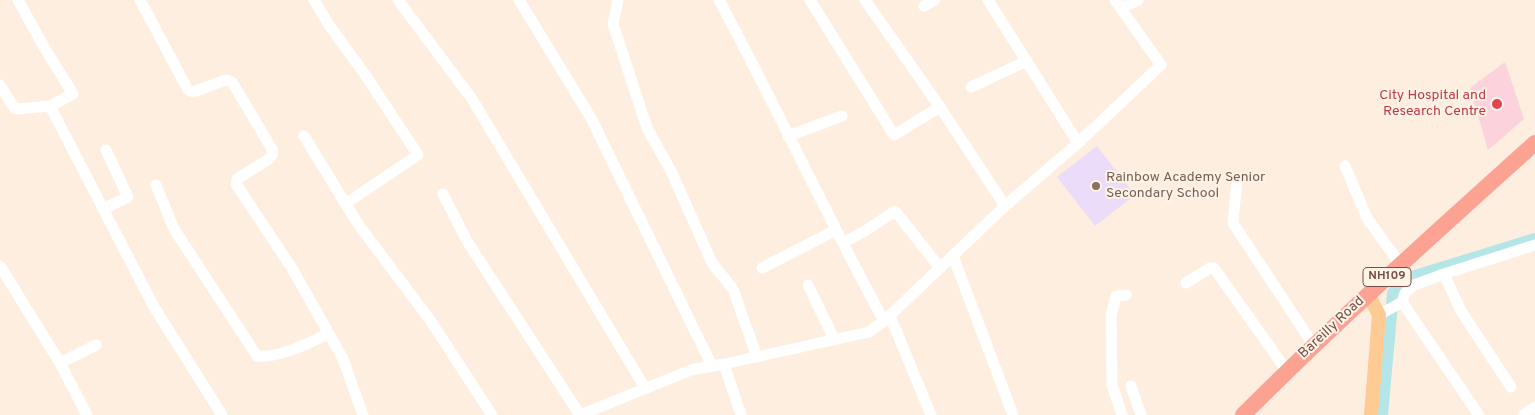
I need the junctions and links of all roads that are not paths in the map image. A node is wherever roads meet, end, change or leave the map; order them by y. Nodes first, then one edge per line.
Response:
1 (18, 0) edge
2 (140, 0) edge
3 (314, 0) edge
4 (398, 0) edge
5 (520, 0) edge
6 (618, 0) edge
7 (719, 0) edge
8 (810, 0) edge
9 (865, 0) edge
10 (935, 0) edge
11 (988, 0) edge
12 (1138, 0) edge
13 (1118, 4) edge
14 (924, 6) dead end
15 (1027, 61) junction
16 (0, 86) edge
17 (971, 88) dead end
18 (50, 106) junction
19 (940, 107) junction
20 (842, 116) dead end
21 (304, 136) dead end
22 (788, 136) junction
23 (1078, 143) junction
24 (1535, 143) edge
25 (106, 150) dead end
26 (1345, 166) dead end
27 (1237, 179) dead end
28 (156, 185) dead end
29 (443, 194) dead end
30 (345, 204) junction
31 (1005, 206) junction
32 (103, 210) junction
33 (836, 230) junction
34 (843, 243) junction
35 (1535, 245) edge
36 (953, 256) junction
37 (1400, 264) junction
38 (0, 266) edge
39 (762, 268) dead end
40 (940, 268) junction
41 (1444, 274) junction
42 (1186, 283) dead end
43 (808, 285) dead end
44 (1368, 294) junction
45 (1126, 295) dead end
46 (1392, 308) junction
47 (887, 318) junction
48 (328, 334) junction
49 (834, 339) junction
50 (96, 344) dead end
51 (1314, 346) junction
52 (757, 357) junction
53 (60, 363) junction
54 (718, 365) junction
55 (1287, 370) junction
56 (1131, 386) dead end
57 (1511, 387) dead end
58 (645, 388) junction
59 (1535, 407) edge
60 (87, 415) edge
61 (222, 415) edge
62 (363, 415) edge
63 (492, 415) edge
64 (580, 415) edge
65 (741, 415) edge
66 (931, 415) edge
67 (1013, 415) edge
68 (1122, 415) edge
69 (1141, 415) edge
70 (1243, 415) edge
71 (1371, 415) edge
72 (1479, 415) edge
73 (1523, 415) edge

1 - 18 street
2 - 48 street
3 - 30 street
4 - 58 street
5 - 54 street
6 - 52 street
7 - 22 street
8 - 19 street
9 - 19 street
10 - 14 street
11 - 15 street
12 - 13 street
13 - 23 street
15 - 17 street
15 - 23 street
16 - 18 street
18 - 32 street
19 - 31 street
20 - 22 street
21 - 30 street
22 - 33 street
23 - 31 street
24 - 37 highway, Bareilly Road / NH109
25 - 32 street
26 - 37 street
27 - 51 street
28 - 48 street
29 - 64 street
30 - 63 street
31 - 36 street
32 - 61 street
33 - 34 street
33 - 39 street
34 - 40 street
34 - 47 street
35 - 41 street
36 - 40 street
36 - 67 street
37 - 44 highway, Bareilly Road / NH109
38 - 53 street
40 - 47 street
41 - 46 street
41 - 57 street
42 - 55 street
43 - 49 street
44 - 46 main road
44 - 51 highway, Bareilly Road / NH109
45 - 68 street
46 - 71 main road
46 - 72 street
47 - 49 street
47 - 66 street
48 - 62 street
49 - 52 street
50 - 53 street
51 - 55 highway, Bareilly Road / NH109
52 - 54 street
53 - 60 street
54 - 58 street
54 - 65 street
55 - 70 highway, Bareilly Road / NH109
56 - 69 street
58 - 64 street
59 - 73 street

